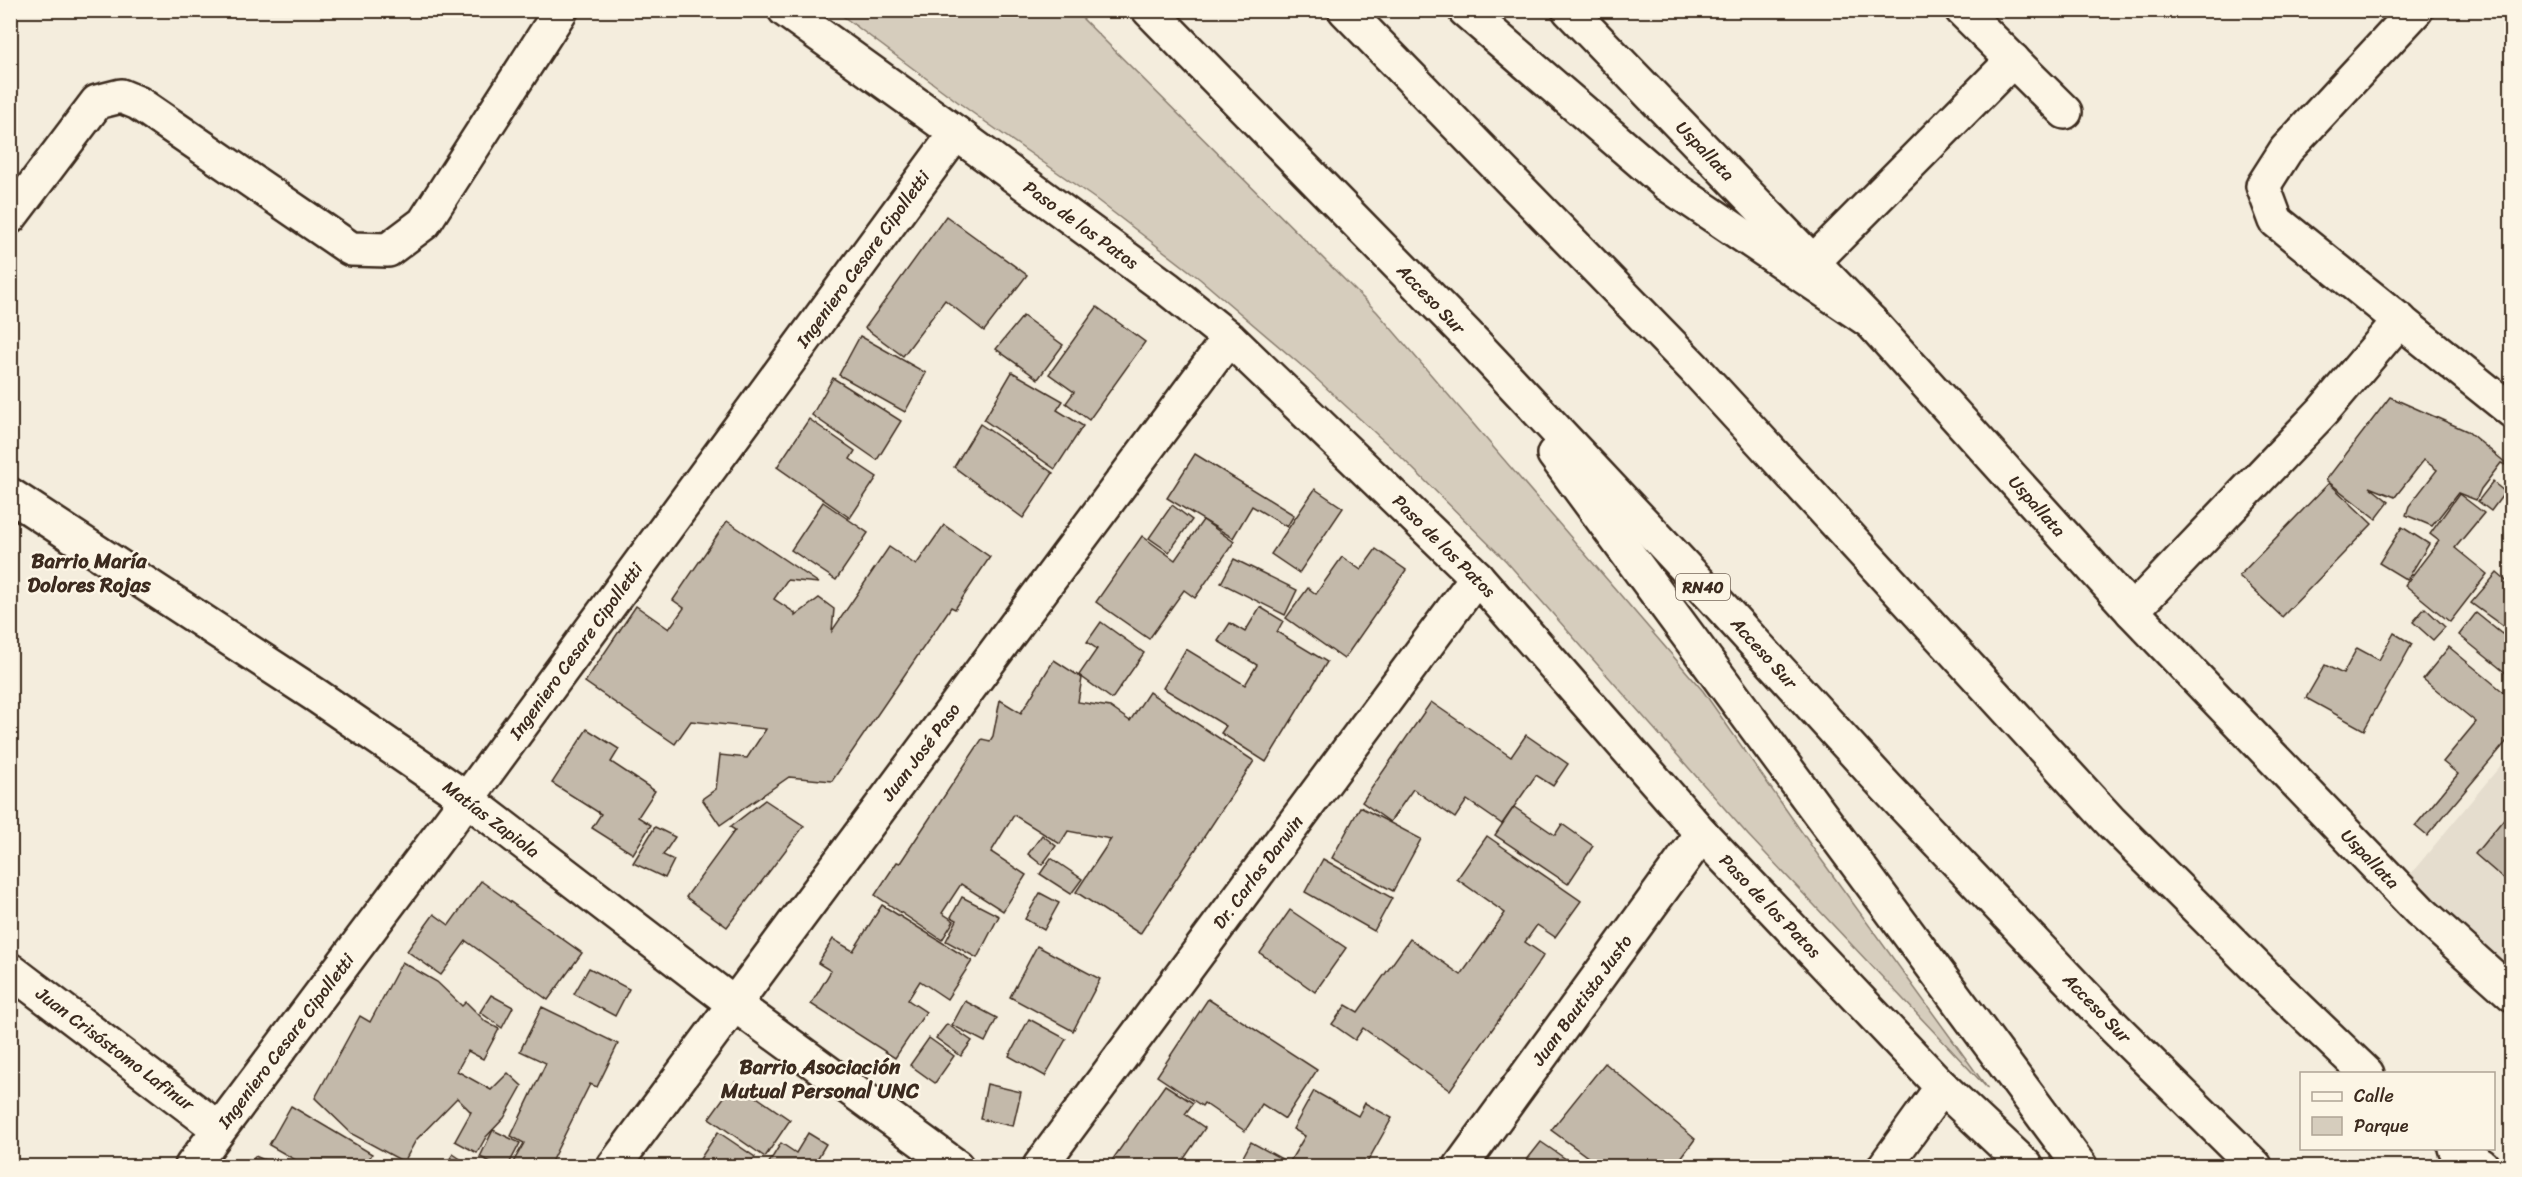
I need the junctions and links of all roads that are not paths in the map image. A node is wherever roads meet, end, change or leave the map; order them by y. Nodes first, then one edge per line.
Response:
1 (561, 10) edge
2 (785, 10) edge
3 (1149, 10) edge
4 (1345, 10) edge
5 (1465, 10) edge
6 (1569, 10) edge
7 (1962, 10) edge
8 (2416, 10) edge
9 (2013, 60) junction
10 (2065, 112) dead end
11 (956, 133) junction
12 (10, 217) edge
13 (1813, 262) junction
14 (2400, 320) junction
15 (1871, 322) junction
16 (1466, 334) junction
17 (1229, 338) junction
18 (2511, 411) edge
19 (10, 495) edge
20 (1477, 576) junction
21 (2132, 611) junction
22 (467, 799) junction
23 (1702, 834) junction
24 (10, 970) edge
25 (2511, 994) edge
26 (734, 1004) junction
27 (2365, 1072) edge
28 (1942, 1087) junction
29 (219, 1129) junction
30 (2447, 1150) edge
31 (2456, 1150) edge
32 (192, 1167) edge
33 (614, 1167) edge
34 (956, 1167) edge
35 (1040, 1167) edge
36 (1461, 1167) edge
37 (1885, 1167) edge
38 (2026, 1167) edge
39 (2080, 1167) edge
40 (2255, 1167) edge
41 (2465, 1167) edge
42 (2482, 1167) edge

1 - 12 main road
2 - 11 main road, Paso de los Patos
3 - 16 main road, Acceso Sur / RN40
4 - 27 main road
5 - 15 main road
6 - 13 main road, Uspallata
7 - 9 main road
8 - 14 main road
9 - 10 main road
9 - 13 main road
11 - 17 main road, Paso de los Patos
11 - 22 main road, Ingeniero Cesare Cipolletti
13 - 15 main road, Uspallata
14 - 18 main road
14 - 21 main road
15 - 21 main road, Uspallata
16 - 39 main road
16 - 40 main road, Acceso Sur / RN40
17 - 20 main road, Paso de los Patos
17 - 26 main road, Juan José Paso
19 - 22 main road, Matías Zapiola
20 - 23 main road, Paso de los Patos
20 - 35 main road, Dr. Carlos Darwin
21 - 25 main road, Uspallata
22 - 26 main road, Matías Zapiola
22 - 29 main road, Ingeniero Cesare Cipolletti
23 - 28 main road, Paso de los Patos
23 - 36 main road, Juan Bautista Justo
24 - 29 main road, Juan Crisóstomo Lafinur
26 - 33 main road, Juan José Paso
26 - 34 main road, Matías Zapiola
28 - 37 main road
28 - 38 main road, Paso de los Patos
29 - 32 main road, Ingeniero Cesare Cipolletti
30 - 41 main road
31 - 42 main road

